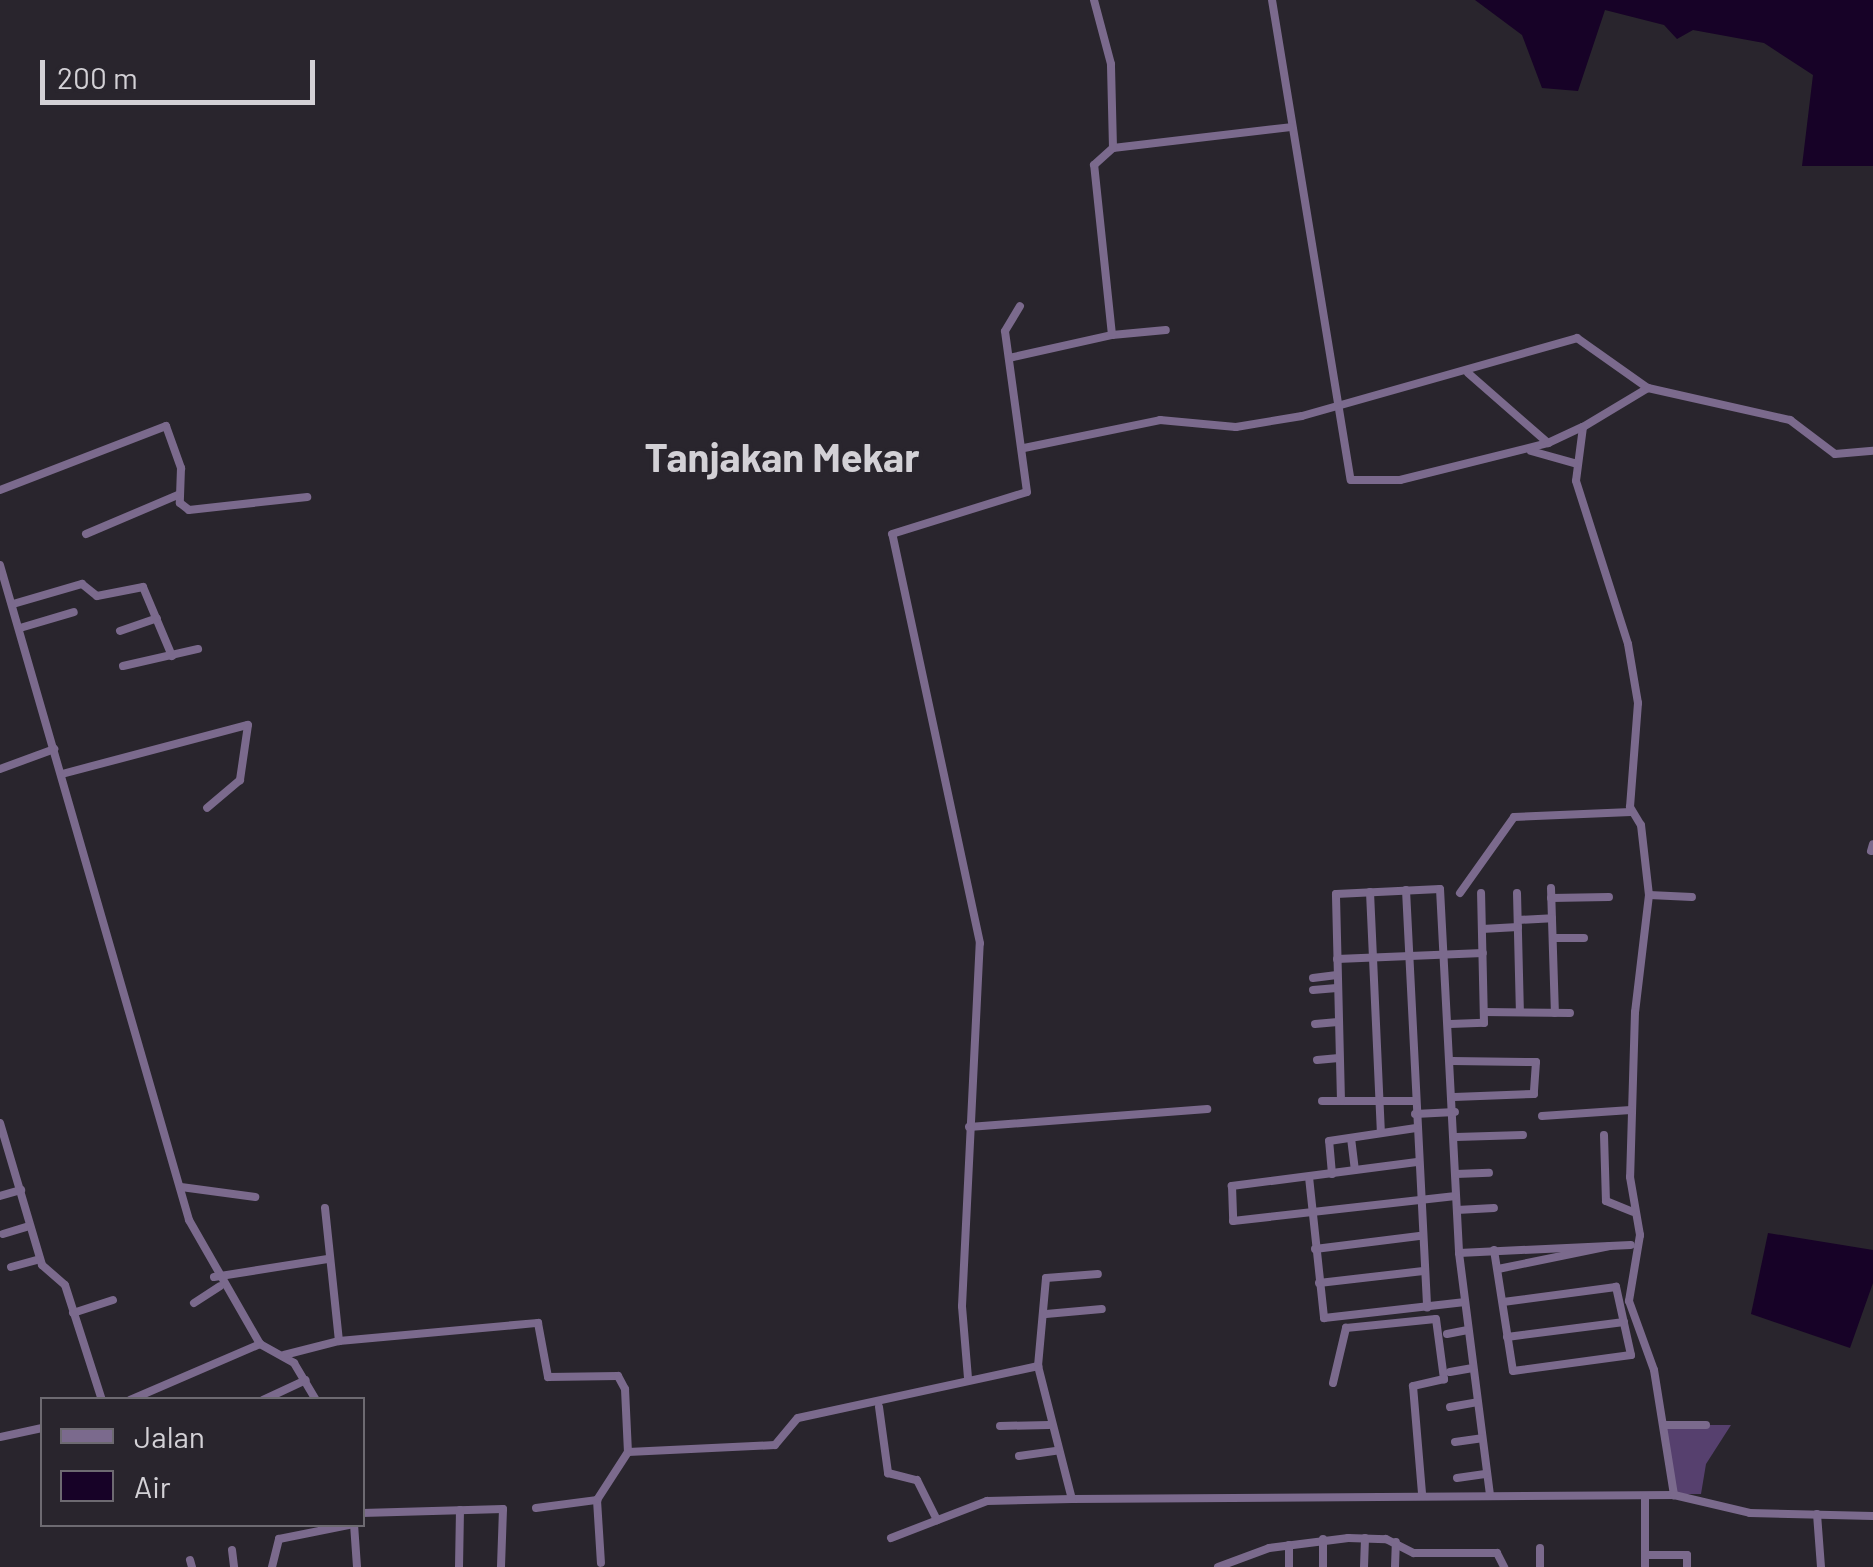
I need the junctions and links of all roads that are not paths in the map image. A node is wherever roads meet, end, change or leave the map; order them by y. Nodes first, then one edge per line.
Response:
1 (1094, 0) edge
2 (1272, 0) edge
3 (1291, 127) junction
4 (1113, 148) junction
5 (1020, 306) dead end
6 (1166, 330) dead end
7 (1112, 336) junction
8 (1009, 358) junction
9 (1468, 373) junction
10 (1648, 388) junction
11 (1336, 406) junction
12 (1583, 427) junction
13 (1548, 442) junction
14 (1024, 448) junction
15 (1527, 450) junction
16 (1873, 451) edge
17 (1574, 464) junction
18 (0, 490) edge
19 (178, 495) junction
20 (307, 497) dead end
21 (86, 534) dead end
22 (0, 565) edge
23 (13, 604) junction
24 (74, 612) dead end
25 (157, 618) junction
26 (20, 628) junction
27 (120, 631) dead end
28 (198, 649) dead end
29 (172, 656) junction
30 (123, 666) dead end
31 (54, 749) junction
32 (0, 769) edge
33 (62, 774) junction
34 (207, 808) dead end
35 (1631, 812) junction
36 (1406, 890) junction
37 (1370, 892) junction
38 (1481, 892) dead end
39 (1460, 893) dead end
40 (1517, 893) dead end
41 (1649, 895) junction
42 (1609, 896) dead end
43 (1692, 898) dead end
44 (1552, 918) junction
45 (1518, 923) junction
46 (1482, 928) junction
47 (1553, 938) junction
48 (1584, 938) dead end
49 (1483, 953) junction
50 (1447, 954) junction
51 (1409, 956) junction
52 (1372, 958) junction
53 (1336, 960) junction
54 (1337, 976) junction
55 (1313, 978) dead end
56 (1337, 988) junction
57 (1313, 990) dead end
58 (1484, 1012) junction
59 (1520, 1012) junction
60 (1555, 1013) junction
61 (1570, 1013) dead end
62 (1338, 1022) junction
63 (1315, 1024) dead end
64 (1450, 1024) junction
65 (1340, 1058) junction
66 (1317, 1060) dead end
67 (1452, 1061) junction
68 (1454, 1097) junction
69 (1322, 1101) dead end
70 (1341, 1101) junction
71 (1378, 1101) junction
72 (1414, 1101) junction
73 (1207, 1109) dead end
74 (1631, 1110) junction
75 (1455, 1112) junction
76 (1415, 1114) junction
77 (1542, 1116) dead end
78 (0, 1124) edge
79 (969, 1127) junction
80 (1416, 1128) junction
81 (1381, 1133) junction
82 (1523, 1135) dead end
83 (1604, 1135) dead end
84 (1351, 1138) junction
85 (1456, 1138) junction
86 (13, 1156) junction
87 (0, 1159) edge
88 (1417, 1162) junction
89 (1355, 1170) junction
90 (1489, 1173) dead end
91 (1332, 1174) junction
92 (1456, 1174) junction
93 (1308, 1177) junction
94 (181, 1187) junction
95 (22, 1190) junction
96 (0, 1196) edge
97 (1456, 1196) junction
98 (255, 1197) dead end
99 (1417, 1200) junction
100 (324, 1208) dead end
101 (1494, 1208) dead end
102 (1456, 1210) junction
103 (1311, 1212) junction
104 (1634, 1212) junction
105 (30, 1226) junction
106 (3, 1234) dead end
107 (1419, 1236) junction
108 (1612, 1245) junction
109 (1631, 1245) dead end
110 (1315, 1249) junction
111 (1494, 1250) junction
112 (1460, 1252) junction
113 (40, 1259) junction
114 (328, 1259) junction
115 (11, 1267) dead end
116 (1498, 1269) junction
117 (1423, 1271) junction
118 (1098, 1274) dead end
119 (214, 1276) junction
120 (1319, 1283) junction
121 (220, 1286) junction
122 (113, 1300) dead end
123 (1464, 1302) junction
124 (1502, 1302) junction
125 (194, 1303) dead end
126 (1427, 1307) junction
127 (1102, 1309) dead end
128 (72, 1313) junction
129 (1046, 1314) junction
130 (1624, 1322) junction
131 (1468, 1330) junction
132 (1448, 1334) dead end
133 (1507, 1337) junction
134 (339, 1341) junction
135 (260, 1344) junction
136 (284, 1355) junction
137 (1038, 1366) junction
138 (1473, 1368) junction
139 (1450, 1372) dead end
140 (968, 1378) junction
141 (306, 1380) junction
142 (1333, 1384) dead end
143 (101, 1397) edge
144 (137, 1397) edge
145 (269, 1397) edge
146 (314, 1397) edge
147 (1478, 1402) junction
148 (879, 1407) junction
149 (1450, 1407) dead end
150 (1049, 1425) junction
151 (1706, 1425) dead end
152 (1000, 1426) dead end
153 (1664, 1426) junction
154 (40, 1428) edge
155 (0, 1437) edge
156 (1482, 1438) junction
157 (1455, 1442) dead end
158 (1056, 1451) junction
159 (628, 1452) junction
160 (1019, 1456) dead end
161 (1487, 1474) junction
162 (1457, 1478) dead end
163 (1422, 1494) junction
164 (1490, 1494) junction
165 (1674, 1495) junction
166 (1644, 1496) junction
167 (1072, 1499) junction
168 (598, 1500) junction
169 (536, 1508) dead end
170 (460, 1510) junction
171 (365, 1512) edge
172 (1817, 1514) junction
173 (1873, 1516) edge
174 (937, 1520) junction
175 (340, 1527) edge
176 (354, 1527) edge
177 (892, 1538) dead end
178 (1364, 1538) junction
179 (1323, 1540) junction
180 (1396, 1542) junction
181 (1289, 1545) junction
182 (1540, 1548) dead end
183 (232, 1550) dead end
184 (1254, 1553) junction
185 (1432, 1553) junction
186 (1470, 1553) junction
187 (1645, 1554) junction
188 (601, 1563) dead end
189 (234, 1567) edge
190 (272, 1567) edge
191 (357, 1567) edge
192 (459, 1567) edge
193 (501, 1567) edge
194 (1218, 1567) edge
195 (1254, 1567) edge
196 (1288, 1567) edge
197 (1323, 1567) edge
198 (1364, 1567) edge
199 (1395, 1567) edge
200 (1432, 1567) edge
201 (1470, 1567) edge
202 (1504, 1567) edge
203 (1540, 1567) edge
204 (1645, 1567) edge
205 (1687, 1567) edge
206 (1821, 1567) edge

1 - 4 street
2 - 3 street
3 - 4 street
3 - 11 street
4 - 7 street
5 - 8 street
6 - 7 street
7 - 8 street
8 - 14 street
9 - 10 street
9 - 11 street
9 - 13 street
10 - 12 street
10 - 16 street
11 - 14 street
11 - 15 street
12 - 13 street
12 - 17 street
13 - 15 street
14 - 79 street
15 - 17 street
17 - 35 street
18 - 19 street
19 - 20 street
19 - 21 street
22 - 23 street
23 - 25 street
23 - 26 street
24 - 26 street
25 - 27 street
25 - 29 street
26 - 31 street
28 - 29 street
29 - 30 street
31 - 32 street
31 - 33 street
33 - 34 street
33 - 94 street
35 - 39 street
35 - 41 street
36 - 37 street
36 - 50 street
36 - 51 street
37 - 52 street
37 - 53 street
38 - 46 street
40 - 45 street
41 - 43 street
41 - 74 street
42 - 44 street
44 - 45 street
44 - 47 street
45 - 46 street
45 - 59 street
46 - 49 street
47 - 48 street
47 - 60 street
49 - 50 street
49 - 58 street
50 - 51 street
50 - 64 street
51 - 52 street
51 - 72 street
52 - 53 street
52 - 71 street
53 - 54 street
54 - 55 street
54 - 56 street
56 - 57 street
56 - 62 street
58 - 59 street
58 - 64 street
59 - 60 street
60 - 61 street
62 - 63 street
62 - 65 street
64 - 67 street
65 - 66 street
65 - 70 street
67 - 68 street
67 - 68 street
68 - 75 street
69 - 70 street
70 - 71 street
71 - 72 street
71 - 81 street
72 - 76 street
73 - 79 street
74 - 77 street
74 - 104 street
75 - 76 street
75 - 85 street
76 - 80 street
78 - 86 street
79 - 140 street
80 - 81 street
80 - 88 street
81 - 84 street
82 - 85 street
83 - 104 street
84 - 89 street
84 - 91 street
85 - 92 street
86 - 87 street
86 - 95 street
88 - 89 street
88 - 99 street
89 - 91 street
90 - 92 street
91 - 93 street
92 - 97 street
93 - 103 street
93 - 103 street
94 - 98 street
94 - 119 street
95 - 96 street
95 - 105 street
97 - 99 street
97 - 102 street
99 - 103 street
99 - 107 street
100 - 114 street
101 - 102 street
102 - 112 street
103 - 110 street
104 - 153 street
105 - 106 street
105 - 113 street
107 - 110 street
107 - 117 street
108 - 109 street
108 - 111 street
108 - 116 street
110 - 120 street
111 - 112 street
111 - 116 street
112 - 123 street
113 - 115 street
113 - 128 street
114 - 119 street
114 - 134 street
116 - 124 street
117 - 120 street
117 - 126 street
118 - 129 street
119 - 121 street
120 - 126 street
121 - 125 street
121 - 135 street
122 - 128 street
123 - 126 street
123 - 131 street
124 - 130 street
124 - 133 street
127 - 129 street
128 - 143 street
129 - 137 street
130 - 133 street
130 - 133 street
131 - 132 street
131 - 138 street
134 - 136 street
134 - 159 street
135 - 136 street
135 - 144 street
136 - 141 street
137 - 140 street
137 - 150 street
138 - 139 street
138 - 147 street
140 - 148 street
141 - 145 street
141 - 146 street
142 - 163 street
147 - 149 street
147 - 156 street
148 - 159 street
148 - 174 street
150 - 152 street
150 - 158 street
151 - 153 street
153 - 165 street
154 - 155 street
156 - 157 street
156 - 161 street
158 - 160 street
158 - 167 street
159 - 168 street
161 - 162 street
161 - 164 street
163 - 164 street
163 - 167 street
164 - 166 street
165 - 166 street
165 - 172 street
166 - 187 street
167 - 174 street
168 - 169 street
168 - 188 street
170 - 171 street
170 - 192 street
170 - 193 street
172 - 173 street
172 - 206 street
174 - 177 street
175 - 190 street
176 - 191 street
178 - 179 street
178 - 180 street
178 - 198 street
179 - 181 street
179 - 197 street
180 - 185 street
180 - 199 street
181 - 184 street
181 - 196 street
182 - 203 street
183 - 189 street
184 - 194 street
184 - 195 street
185 - 186 street
185 - 200 street
186 - 201 street
186 - 202 street
187 - 204 street
187 - 205 street

